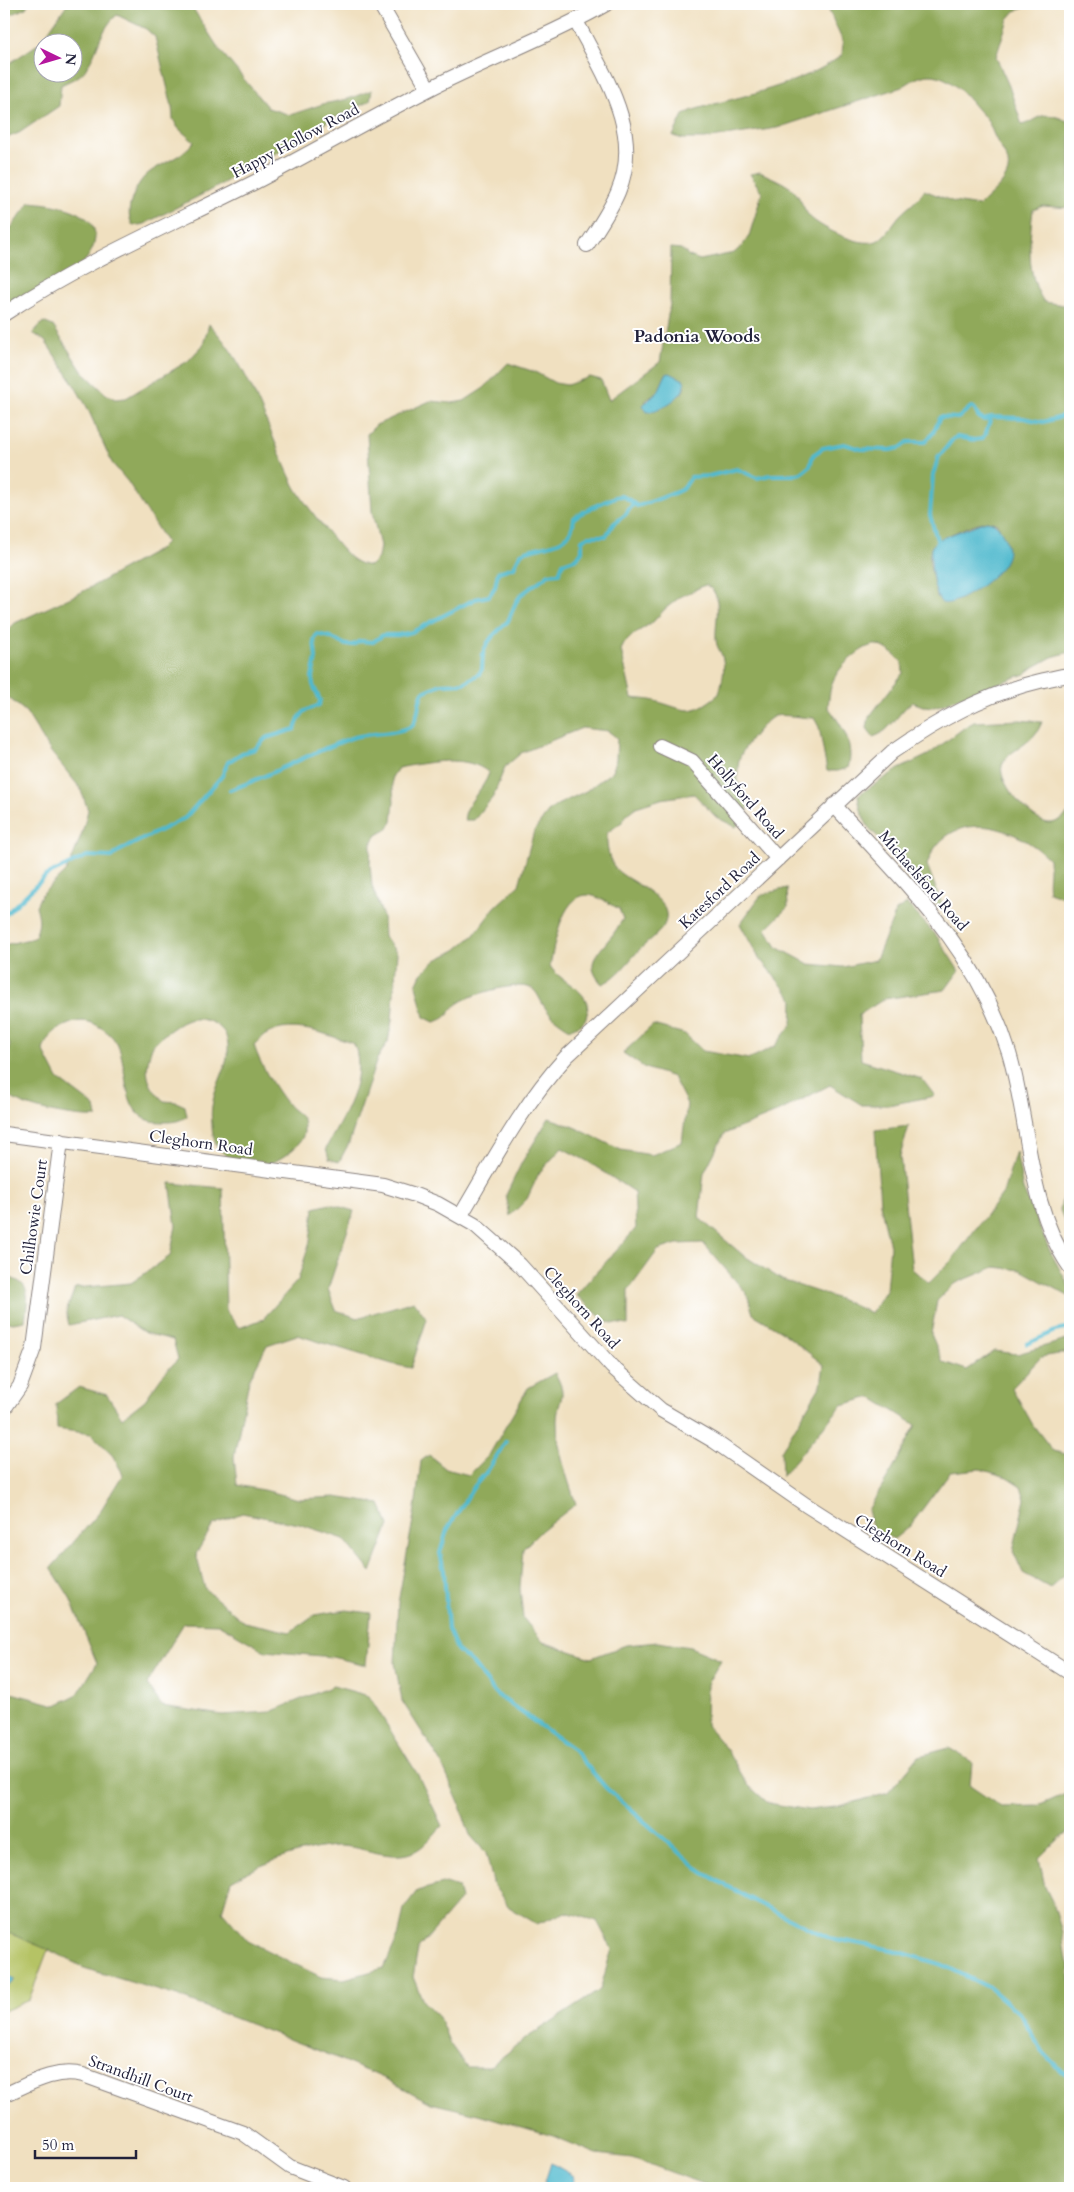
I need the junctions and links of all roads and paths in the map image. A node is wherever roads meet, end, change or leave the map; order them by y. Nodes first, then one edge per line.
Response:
1 (380, 4) edge
2 (606, 4) edge
3 (576, 21) junction
4 (429, 89) junction
5 (587, 245) dead end
6 (4, 314) edge
7 (1070, 675) edge
8 (660, 746) dead end
9 (834, 805) junction
10 (778, 859) junction
11 (4, 1134) edge
12 (61, 1141) junction
13 (461, 1215) junction
14 (1070, 1267) edge
15 (4, 1409) edge
16 (1070, 1673) edge
17 (4, 2095) edge
18 (344, 2188) edge

1 - 4 street
2 - 3 street, Happy Hollow Road
3 - 4 street, Happy Hollow Road
3 - 5 street
4 - 6 street, Happy Hollow Road
7 - 9 street, Katesford Road
8 - 10 street, Hollyford Road
9 - 10 street, Katesford Road
9 - 14 street, Michaelsford Road
10 - 13 street, Katesford Road
11 - 12 street, Cleghorn Road
12 - 13 street, Cleghorn Road
12 - 15 street, Chilhowie Court
13 - 16 street, Cleghorn Road
17 - 18 street, Strandhill Court

